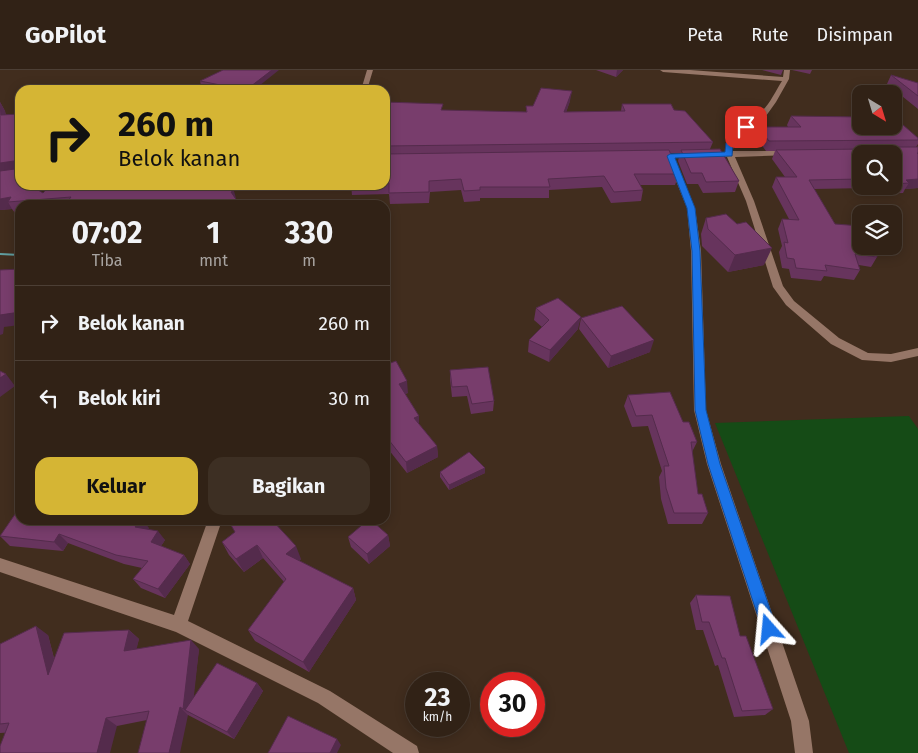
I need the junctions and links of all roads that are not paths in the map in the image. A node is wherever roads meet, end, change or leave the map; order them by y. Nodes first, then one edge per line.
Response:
1 (370, 70) edge
2 (663, 70) edge
3 (787, 70) edge
4 (786, 79) junction
5 (366, 85) edge
6 (804, 153) edge
7 (730, 154) junction
8 (700, 155) edge
9 (670, 156) edge
10 (918, 352) edge
11 (213, 525) edge
12 (0, 565) edge
13 (179, 625) junction
14 (410, 753) edge
15 (804, 753) edge

1 - 5 street
2 - 4 street
3 - 4 street
4 - 7 street
6 - 7 street
7 - 8 street
7 - 10 street
9 - 15 street
11 - 13 street
12 - 13 street
13 - 14 street

